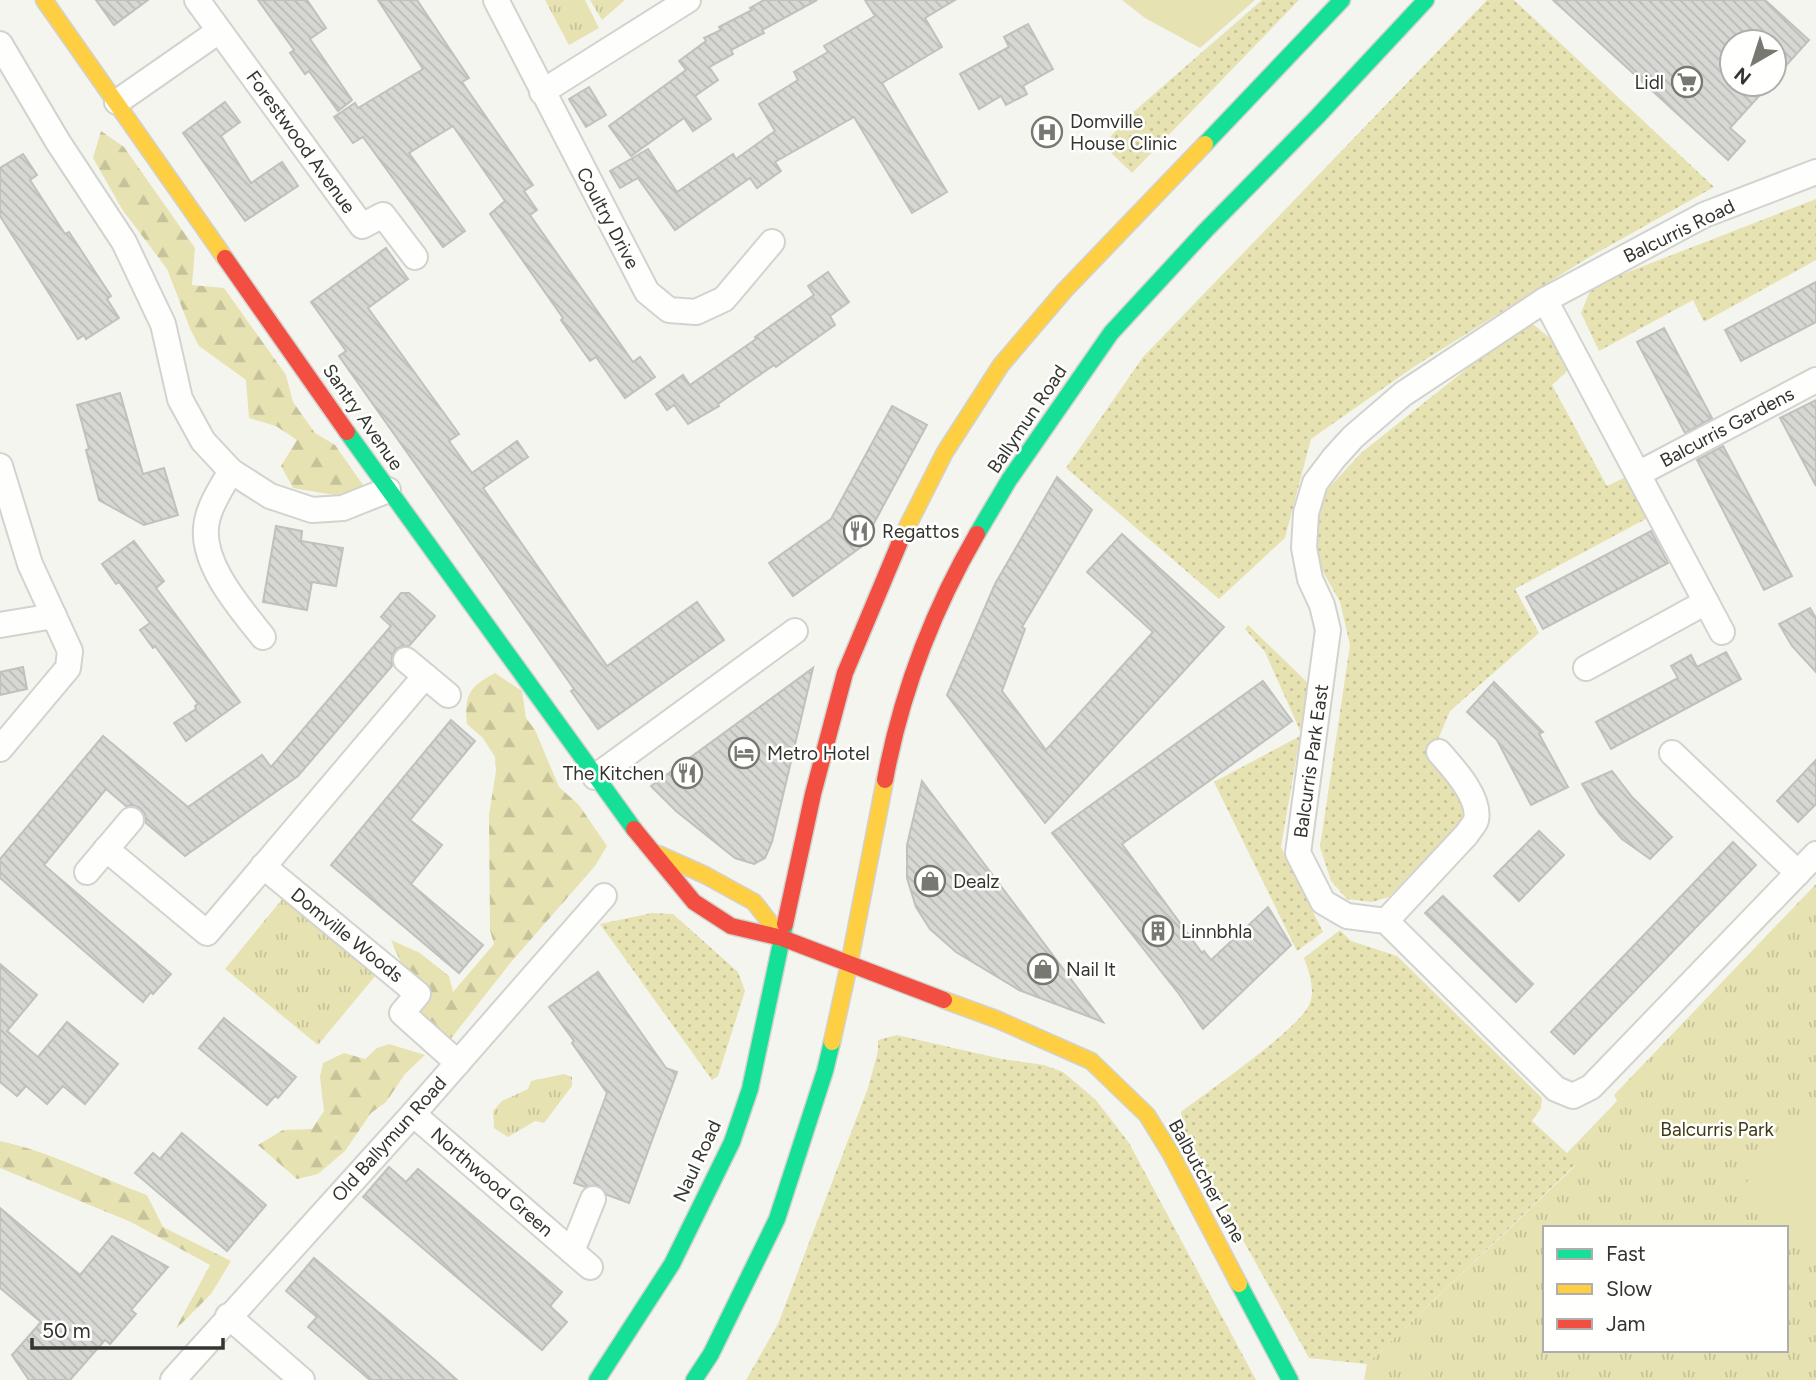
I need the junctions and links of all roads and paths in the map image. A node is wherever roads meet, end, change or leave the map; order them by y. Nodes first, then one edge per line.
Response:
1 (44, 0) edge
2 (197, 0) edge
3 (496, 0) edge
4 (688, 0) edge
5 (1342, 0) edge
6 (1426, 0) edge
7 (219, 31) junction
8 (0, 44) edge
9 (542, 92) junction
10 (117, 102) junction
11 (1816, 172) edge
12 (772, 242) dead end
13 (415, 257) dead end
14 (1545, 300) junction
15 (1816, 380) edge
16 (231, 471) junction
17 (1638, 474) junction
18 (1, 477) edge
19 (388, 490) junction
20 (1706, 602) junction
21 (54, 616) junction
22 (0, 625) edge
23 (795, 631) dead end
24 (1721, 632) dead end
25 (263, 637) dead end
26 (406, 660) dead end
27 (1586, 668) dead end
28 (425, 676) junction
29 (448, 695) dead end
30 (0, 749) edge
31 (1439, 752) dead end
32 (1672, 753) dead end
33 (595, 777) junction
34 (131, 820) dead end
35 (106, 849) junction
36 (655, 853) junction
37 (1816, 854) edge
38 (263, 866) junction
39 (87, 872) dead end
40 (1798, 873) junction
41 (604, 896) dead end
42 (1387, 921) junction
43 (782, 938) junction
44 (849, 965) junction
45 (458, 1063) junction
46 (413, 1114) junction
47 (593, 1199) dead end
48 (572, 1251) junction
49 (590, 1267) dead end
50 (228, 1316) junction
51 (173, 1380) edge
52 (302, 1380) edge
53 (597, 1380) edge
54 (694, 1380) edge
55 (1290, 1380) edge

1 - 10 main road, Santry Avenue
2 - 7 street, Forestwood Avenue
3 - 9 street, Coultry Drive
4 - 9 street
5 - 43 main road
6 - 44 main road, Ballymun Road
7 - 10 street
7 - 13 street, Forestwood Avenue
8 - 16 street
9 - 12 street, Coultry Drive
10 - 19 main road, Santry Avenue
11 - 14 street, Balcurris Road
14 - 17 street
14 - 42 street, Balcurris Park East
15 - 17 street, Balcurris Gardens
16 - 19 street
16 - 25 street
17 - 20 street
18 - 21 street
19 - 33 main road, Santry Avenue
20 - 24 street
20 - 27 street
21 - 22 street
21 - 30 street
23 - 33 street
26 - 28 street
28 - 29 street
28 - 38 street
31 - 42 street
32 - 40 street
33 - 36 main road, Santry Avenue
34 - 35 street
35 - 38 street
35 - 39 street
36 - 43 main road, Santry Avenue
36 - 43 main road, Santry Avenue
37 - 40 street
38 - 45 street, Domville Woods
40 - 42 street
41 - 45 street, Old Ballymun Road
43 - 44 main road, Santry Avenue
43 - 53 main road, Naul Road
44 - 54 main road
44 - 55 main road, Balbutcher Lane
45 - 46 street, Old Ballymun Road
46 - 48 street, Northwood Green
46 - 50 street, Old Ballymun Road
47 - 48 street, Northwood Green
48 - 49 street, Northwood Green
50 - 51 street, Old Ballymun Road
50 - 52 street

